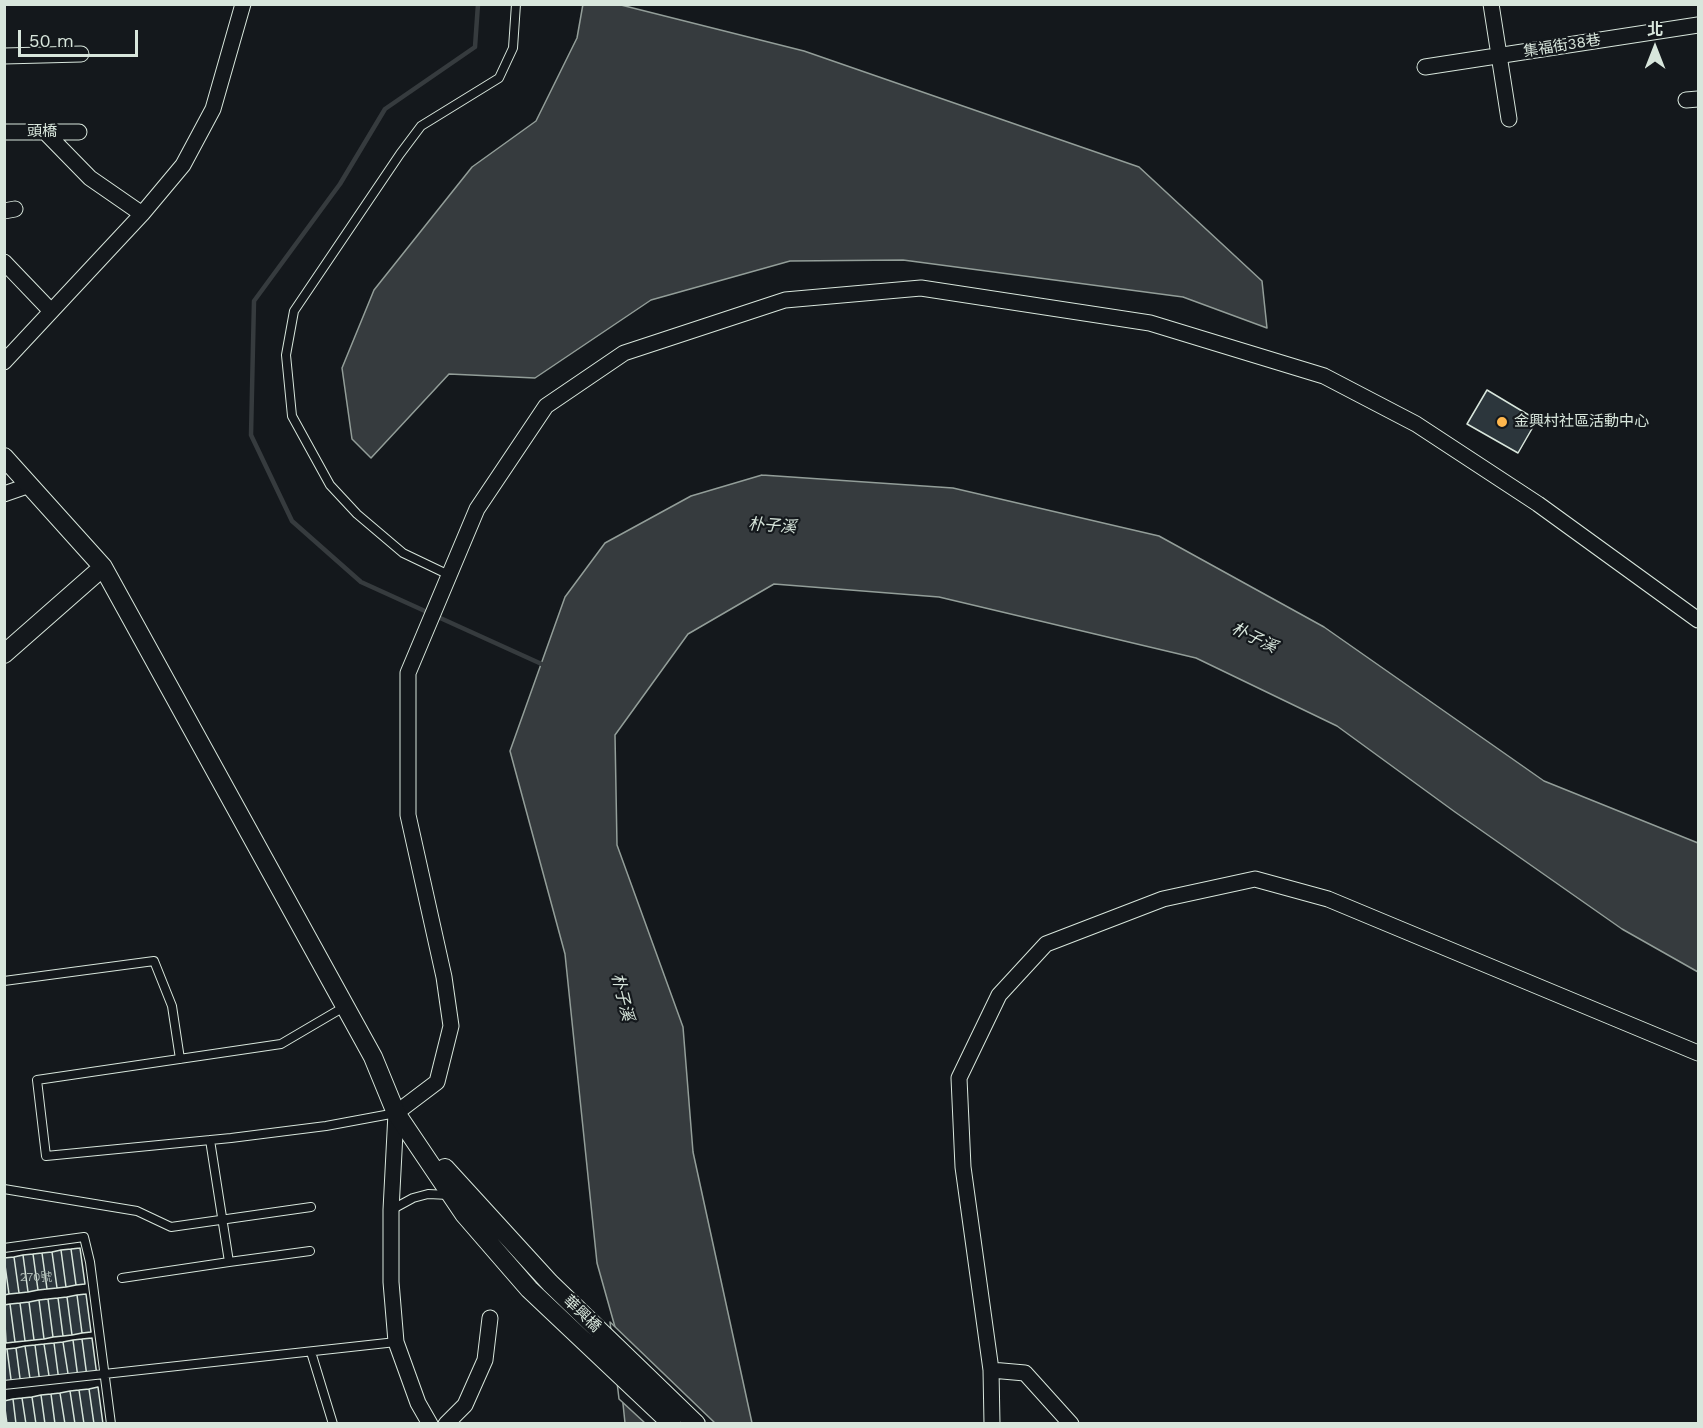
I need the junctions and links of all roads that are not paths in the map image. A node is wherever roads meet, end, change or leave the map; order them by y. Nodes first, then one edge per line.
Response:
1 (243, 4) edge
2 (516, 4) edge
3 (1491, 4) edge
4 (1698, 25) edge
5 (81, 54) dead end
6 (4, 56) edge
7 (1499, 56) junction
8 (1425, 67) dead end
9 (1509, 119) dead end
10 (4, 132) edge
11 (45, 132) junction
12 (79, 132) dead end
13 (142, 214) junction
14 (4, 262) edge
15 (51, 311) junction
16 (4, 362) edge
17 (4, 457) edge
18 (30, 485) junction
19 (4, 494) edge
20 (103, 567) junction
21 (449, 575) junction
22 (1698, 620) edge
23 (4, 654) edge
24 (4, 981) edge
25 (345, 1006) junction
26 (1698, 1053) edge
27 (180, 1059) junction
28 (396, 1113) junction
29 (210, 1140) junction
30 (4, 1189) edge
31 (453, 1196) junction
32 (311, 1207) dead end
33 (469, 1207) junction
34 (391, 1210) junction
35 (222, 1219) junction
36 (4, 1248) edge
37 (310, 1251) dead end
38 (229, 1262) junction
39 (122, 1278) dead end
40 (490, 1318) dead end
41 (396, 1342) junction
42 (311, 1352) junction
43 (991, 1370) junction
44 (104, 1375) junction
45 (4, 1385) edge
46 (111, 1424) edge
47 (333, 1424) edge
48 (430, 1424) edge
49 (446, 1424) edge
50 (672, 1424) edge
51 (696, 1424) edge
52 (992, 1424) edge
53 (1071, 1424) edge

1 - 13 street
2 - 21 lane
3 - 7 street
4 - 7 street, 集福街38巷
5 - 6 street
7 - 8 street, 集福街38巷
7 - 9 street
10 - 11 street, 頭橋
11 - 12 street, 頭橋
11 - 13 street
13 - 15 street
14 - 15 street
15 - 16 street
17 - 18 street
18 - 19 street
18 - 20 street
20 - 23 street
20 - 25 street
21 - 22 street
21 - 28 street
24 - 27 lane
25 - 27 lane
25 - 28 street
26 - 43 street
27 - 29 lane
28 - 29 lane
28 - 31 street
28 - 33 street
28 - 34 street
29 - 35 lane
30 - 35 lane
31 - 33 street
31 - 34 lane
32 - 35 lane
33 - 50 street, 華興橋
33 - 51 street, 華興橋
34 - 41 street
35 - 38 lane
36 - 44 lane
37 - 38 lane
38 - 39 lane
40 - 49 street
41 - 42 lane
41 - 48 street
42 - 44 lane
42 - 47 lane
43 - 52 street
43 - 53 street
44 - 45 lane
44 - 46 lane

